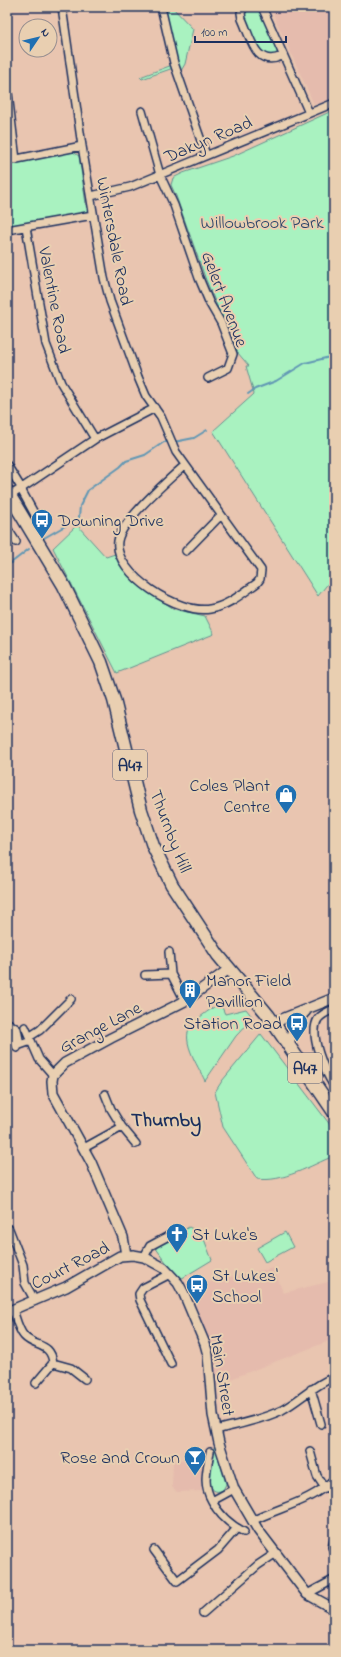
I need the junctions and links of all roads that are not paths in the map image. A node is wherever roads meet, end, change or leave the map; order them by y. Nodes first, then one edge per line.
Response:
1 (62, 7) edge
2 (161, 7) edge
3 (244, 7) edge
4 (262, 7) edge
5 (282, 56) junction
6 (7, 85) edge
7 (334, 103) edge
8 (142, 111) dead end
9 (309, 114) junction
10 (82, 146) junction
11 (206, 155) junction
12 (16, 160) junction
13 (7, 162) edge
14 (160, 175) junction
15 (90, 196) junction
16 (93, 215) junction
17 (26, 227) junction
18 (7, 230) edge
19 (208, 378) dead end
20 (155, 408) junction
21 (95, 439) junction
22 (7, 465) edge
23 (184, 466) junction
24 (22, 489) junction
25 (8, 495) edge
26 (221, 515) junction
27 (40, 524) dead end
28 (7, 528) edge
29 (16, 542) dead end
30 (186, 551) dead end
31 (169, 952) dead end
32 (229, 970) junction
33 (171, 974) junction
34 (145, 976) dead end
35 (334, 998) edge
36 (71, 999) dead end
37 (185, 1001) junction
38 (312, 1006) junction
39 (334, 1009) edge
40 (7, 1022) edge
41 (275, 1025) junction
42 (14, 1027) junction
43 (25, 1027) dead end
44 (30, 1039) junction
45 (289, 1045) junction
46 (17, 1048) dead end
47 (53, 1075) junction
48 (334, 1086) edge
49 (105, 1094) dead end
50 (334, 1112) edge
51 (122, 1127) junction
52 (136, 1144) dead end
53 (84, 1148) junction
54 (9, 1229) dead end
55 (176, 1232) dead end
56 (126, 1255) junction
57 (144, 1257) junction
58 (170, 1274) junction
59 (35, 1301) junction
60 (10, 1311) edge
61 (53, 1362) junction
62 (172, 1364) dead end
63 (334, 1376) edge
64 (85, 1379) dead end
65 (36, 1383) dead end
66 (311, 1389) junction
67 (321, 1424) dead end
68 (216, 1430) junction
69 (310, 1451) dead end
70 (210, 1452) dead end
71 (334, 1479) edge
72 (325, 1488) junction
73 (234, 1489) junction
74 (212, 1501) junction
75 (252, 1521) junction
76 (334, 1539) edge
77 (154, 1550) dead end
78 (334, 1552) edge
79 (276, 1553) junction
80 (334, 1579) edge
81 (307, 1594) junction
82 (334, 1609) edge
83 (203, 1613) dead end

1 - 10 street, Wintersdale Road
2 - 11 street
3 - 5 street
4 - 5 street
5 - 9 street
6 - 12 street
7 - 9 street, Dakyn Road
8 - 14 street, Gelert Avenue
9 - 11 street, Dakyn Road
10 - 12 street
10 - 15 street, Wintersdale Road
11 - 14 street, Dakyn Road
12 - 13 street
14 - 15 street, Dakyn Road
14 - 19 street, Gelert Avenue
15 - 16 street, Wintersdale Road
16 - 17 street
16 - 20 street, Wintersdale Road
17 - 18 street
17 - 21 street, Valentine Road
20 - 21 street
20 - 23 street, Wintersdale Road
21 - 24 street
22 - 24 street
23 - 26 street, Wintersdale Road
23 - 26 street, Wintersdale Road
24 - 25 street
24 - 27 street
25 - 32 highway, Thurnby Hill / A47
26 - 30 street
28 - 29 street
31 - 33 street
32 - 37 street, Grange Lane
32 - 41 highway, Thurnby Hill / A47
33 - 34 street
33 - 37 street
35 - 38 street
36 - 44 street
37 - 47 street, Grange Lane
38 - 41 street
38 - 45 street
39 - 48 street
40 - 42 street
41 - 45 highway, Thurnby Hill / A47
42 - 44 street
42 - 46 street
43 - 44 street
44 - 47 street
45 - 50 highway, Thurnby Hill / A47
47 - 53 street, Grange Lane
49 - 51 street
51 - 52 street
51 - 53 street
53 - 56 street, Grange Lane
54 - 59 street
55 - 57 street
56 - 57 street, Main Street
56 - 59 street, Court Road
57 - 58 street, Main Street
58 - 62 street
58 - 68 street, Main Street
59 - 60 street, Court Road
60 - 61 street
61 - 64 street
61 - 65 street
63 - 66 street
66 - 67 street
66 - 68 street
68 - 73 street, Main Street
69 - 72 street
70 - 74 street
71 - 72 street
72 - 75 street
73 - 74 street
73 - 75 street, Main Street
74 - 77 street
75 - 79 street, Main Street
76 - 78 street
79 - 81 street, Main Street
79 - 83 street
80 - 81 street
81 - 82 street, Main Street

